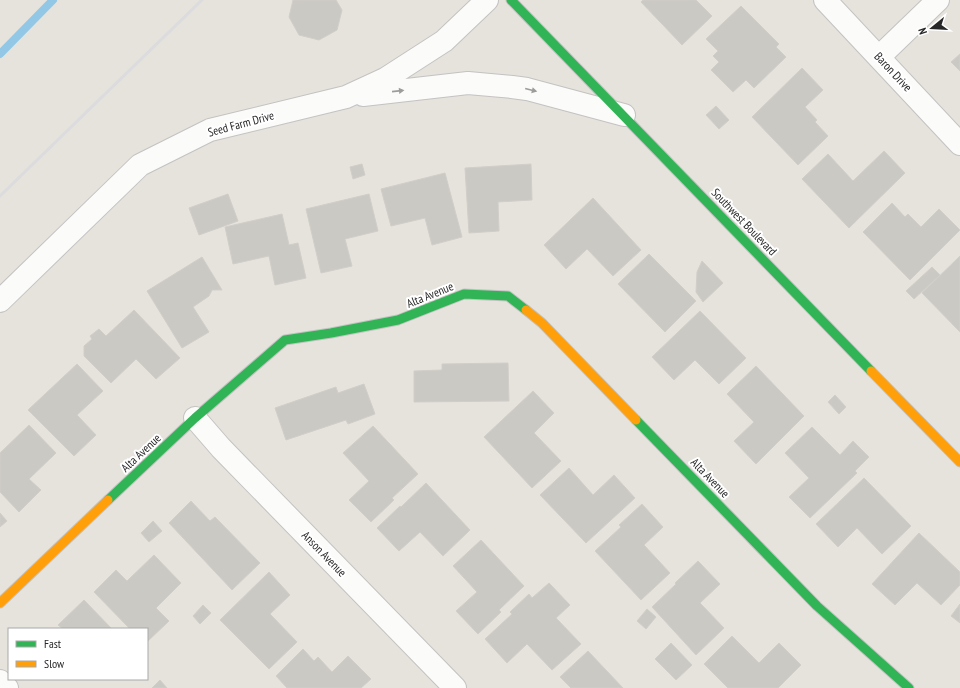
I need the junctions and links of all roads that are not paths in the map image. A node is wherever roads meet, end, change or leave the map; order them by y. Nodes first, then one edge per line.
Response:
1 (487, 0) edge
2 (511, 0) edge
3 (825, 0) edge
4 (938, 0) edge
5 (879, 57) junction
6 (346, 97) junction
7 (624, 115) junction
8 (960, 144) edge
9 (0, 301) edge
10 (195, 418) junction
11 (960, 462) edge
12 (0, 603) edge
13 (0, 681) edge
14 (7, 688) edge
15 (455, 688) edge
16 (909, 688) edge

1 - 6 street, Seed Farm Drive
2 - 7 street, Southwest Boulevard
3 - 5 street, Baron Drive
4 - 5 street
5 - 8 street, Baron Drive
6 -> 7 street
6 - 9 street, Seed Farm Drive
7 - 11 street, Southwest Boulevard
10 - 12 street, Alta Avenue
10 - 15 street, Anson Avenue
10 - 16 street, Alta Avenue
13 - 14 street

